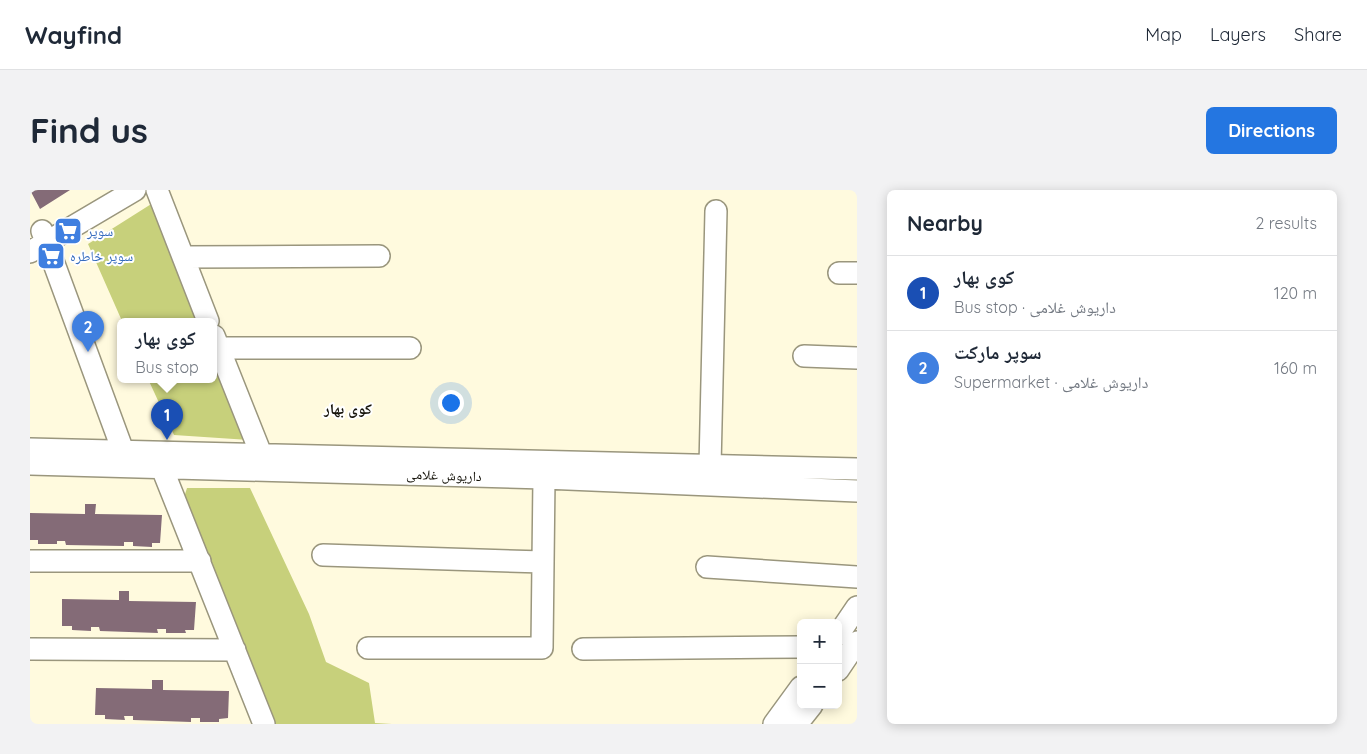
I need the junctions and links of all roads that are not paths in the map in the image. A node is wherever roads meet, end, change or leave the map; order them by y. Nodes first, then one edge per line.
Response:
1 (113, 190) edge
2 (135, 190) edge
3 (157, 190) edge
4 (716, 211) dead end
5 (37, 241) edge
6 (379, 256) dead end
7 (183, 257) junction
8 (207, 318) edge
9 (217, 341) edge
10 (217, 344) edge
11 (410, 348) dead end
12 (804, 356) dead end
13 (857, 358) edge
14 (30, 449) edge
15 (123, 451) junction
16 (261, 454) junction
17 (30, 464) edge
18 (346, 464) junction
19 (710, 466) junction
20 (162, 468) junction
21 (857, 469) edge
22 (544, 478) junction
23 (857, 491) edge
24 (323, 555) dead end
25 (30, 561) edge
26 (200, 561) junction
27 (543, 562) junction
28 (707, 567) dead end
29 (857, 577) edge
30 (857, 607) edge
31 (842, 629) edge
32 (857, 642) edge
33 (797, 647) edge
34 (368, 648) dead end
35 (30, 649) edge
36 (583, 649) dead end
37 (235, 650) junction
38 (842, 664) edge
39 (797, 692) edge
40 (809, 709) edge
41 (264, 724) edge
42 (774, 724) edge
43 (797, 724) edge

1 - 5 street
2 - 5 street
3 - 7 street
4 - 19 street
5 - 15 street
6 - 7 street
7 - 8 street
9 - 11 street
10 - 16 street
12 - 13 street
14 - 15 street, داریوش غلامی
15 - 16 street, داریوش غلامی
16 - 18 street, داریوش غلامی
17 - 20 street, داریوش غلامی
18 - 19 street, داریوش غلامی
18 - 20 street, داریوش غلامی
18 - 22 street, داریوش غلامی
19 - 21 street, داریوش غلامی
20 - 26 street
22 - 23 street, داریوش غلامی
22 - 27 street
24 - 27 street
25 - 26 street
26 - 37 street
27 - 34 street
28 - 29 street
30 - 31 street
32 - 38 street
33 - 36 street
35 - 37 street
37 - 41 street
39 - 42 street
40 - 43 street

